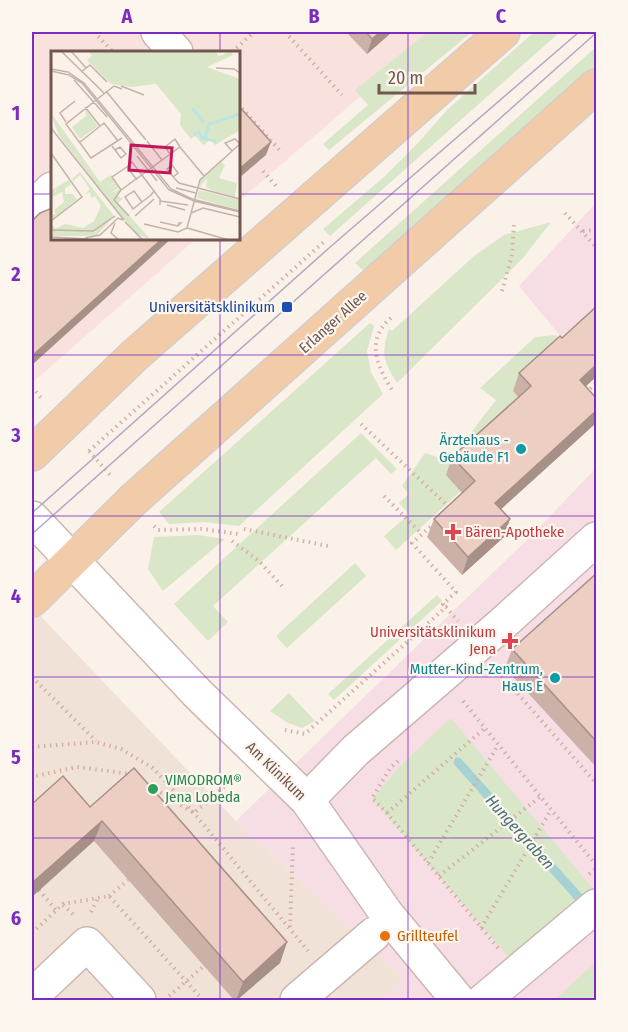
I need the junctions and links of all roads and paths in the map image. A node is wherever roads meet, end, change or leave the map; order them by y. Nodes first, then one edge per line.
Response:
1 (94, 32) edge
2 (158, 32) edge
3 (254, 32) edge
4 (285, 32) edge
5 (503, 32) edge
6 (112, 51) edge
7 (175, 51) edge
8 (233, 51) edge
9 (597, 86) edge
10 (342, 95) dead end
11 (240, 106) edge
12 (282, 153) dead end
13 (263, 171) edge
14 (51, 190) edge
15 (282, 192) dead end
16 (32, 208) edge
17 (565, 213) dead end
18 (514, 225) dead end
19 (597, 230) edge
20 (582, 231) junction
21 (324, 242) dead end
22 (597, 247) edge
23 (502, 291) dead end
24 (391, 318) dead end
25 (597, 383) edge
26 (32, 387) edge
27 (394, 393) dead end
28 (152, 396) junction
29 (591, 400) edge
30 (156, 401) dead end
31 (44, 402) dead end
32 (361, 424) dead end
33 (32, 454) edge
34 (118, 483) dead end
35 (384, 496) dead end
36 (458, 502) edge
37 (451, 509) junction
38 (446, 513) edge
39 (32, 518) edge
40 (438, 520) edge
41 (244, 529) dead end
42 (158, 530) dead end
43 (238, 534) dead end
44 (422, 534) junction
45 (597, 539) edge
46 (232, 541) dead end
47 (328, 546) dead end
48 (71, 561) junction
49 (282, 586) dead end
50 (32, 600) edge
51 (446, 607) junction
52 (462, 625) dead end
53 (499, 672) dead end
54 (32, 677) edge
55 (524, 687) edge
56 (518, 693) junction
57 (463, 701) dead end
58 (485, 728) junction
59 (285, 730) dead end
60 (96, 742) junction
61 (498, 745) junction
62 (32, 747) edge
63 (132, 774) edge
64 (234, 778) dead end
65 (32, 780) edge
66 (141, 780) edge
67 (597, 783) edge
68 (540, 796) junction
69 (372, 798) dead end
70 (308, 800) junction
71 (551, 810) junction
72 (194, 813) junction
73 (387, 813) junction
74 (293, 844) dead end
75 (428, 863) junction
76 (597, 865) edge
77 (439, 876) junction
78 (128, 879) edge
79 (39, 890) edge
80 (109, 896) dead end
81 (597, 906) edge
82 (56, 910) dead end
83 (290, 928) junction
84 (481, 928) junction
85 (374, 934) dead end
86 (314, 958) dead end
87 (204, 966) edge
88 (518, 972) junction
89 (32, 996) edge
90 (139, 1000) edge
91 (164, 1000) edge
92 (297, 1000) edge
93 (458, 1000) edge
94 (484, 1000) edge

1 - 6 path
2 - 7 street
3 - 8 path
4 - 10 path
5 - 33 main road
9 - 48 main road, Erlanger Allee
11 - 12 path
13 - 15 path
14 - 16 street
17 - 20 path
18 - 23 path
19 - 20 path
20 - 22 path
21 - 28 path
24 - 27 path
25 - 29 path
26 - 31 path
28 - 30 path
28 - 34 path
32 - 37 path
35 - 44 path
36 - 37 path
37 - 38 path
39 - 48 street
40 - 44 path
41 - 47 path
42 - 43 path
44 - 51 path
45 - 70 street
46 - 49 path
48 - 50 main road, Erlanger Allee
48 - 70 street, Am Klinikum
51 - 52 path
51 - 59 path
53 - 56 path
54 - 60 path
55 - 56 path
56 - 67 path
57 - 58 path
58 - 61 path
58 - 73 path
60 - 62 path
60 - 72 path
61 - 68 path
61 - 75 path
63 - 65 path
64 - 72 path
66 - 72 path
68 - 71 path
68 - 77 path
69 - 73 path
70 - 93 street, Am Klinikum
71 - 76 path
71 - 84 path
72 - 83 path
73 - 75 path
74 - 83 path
75 - 77 path
77 - 84 path
78 - 80 path
79 - 82 path
81 - 88 street
83 - 86 path
84 - 88 path
85 - 92 street
87 - 91 path
88 - 94 street
89 - 90 street

